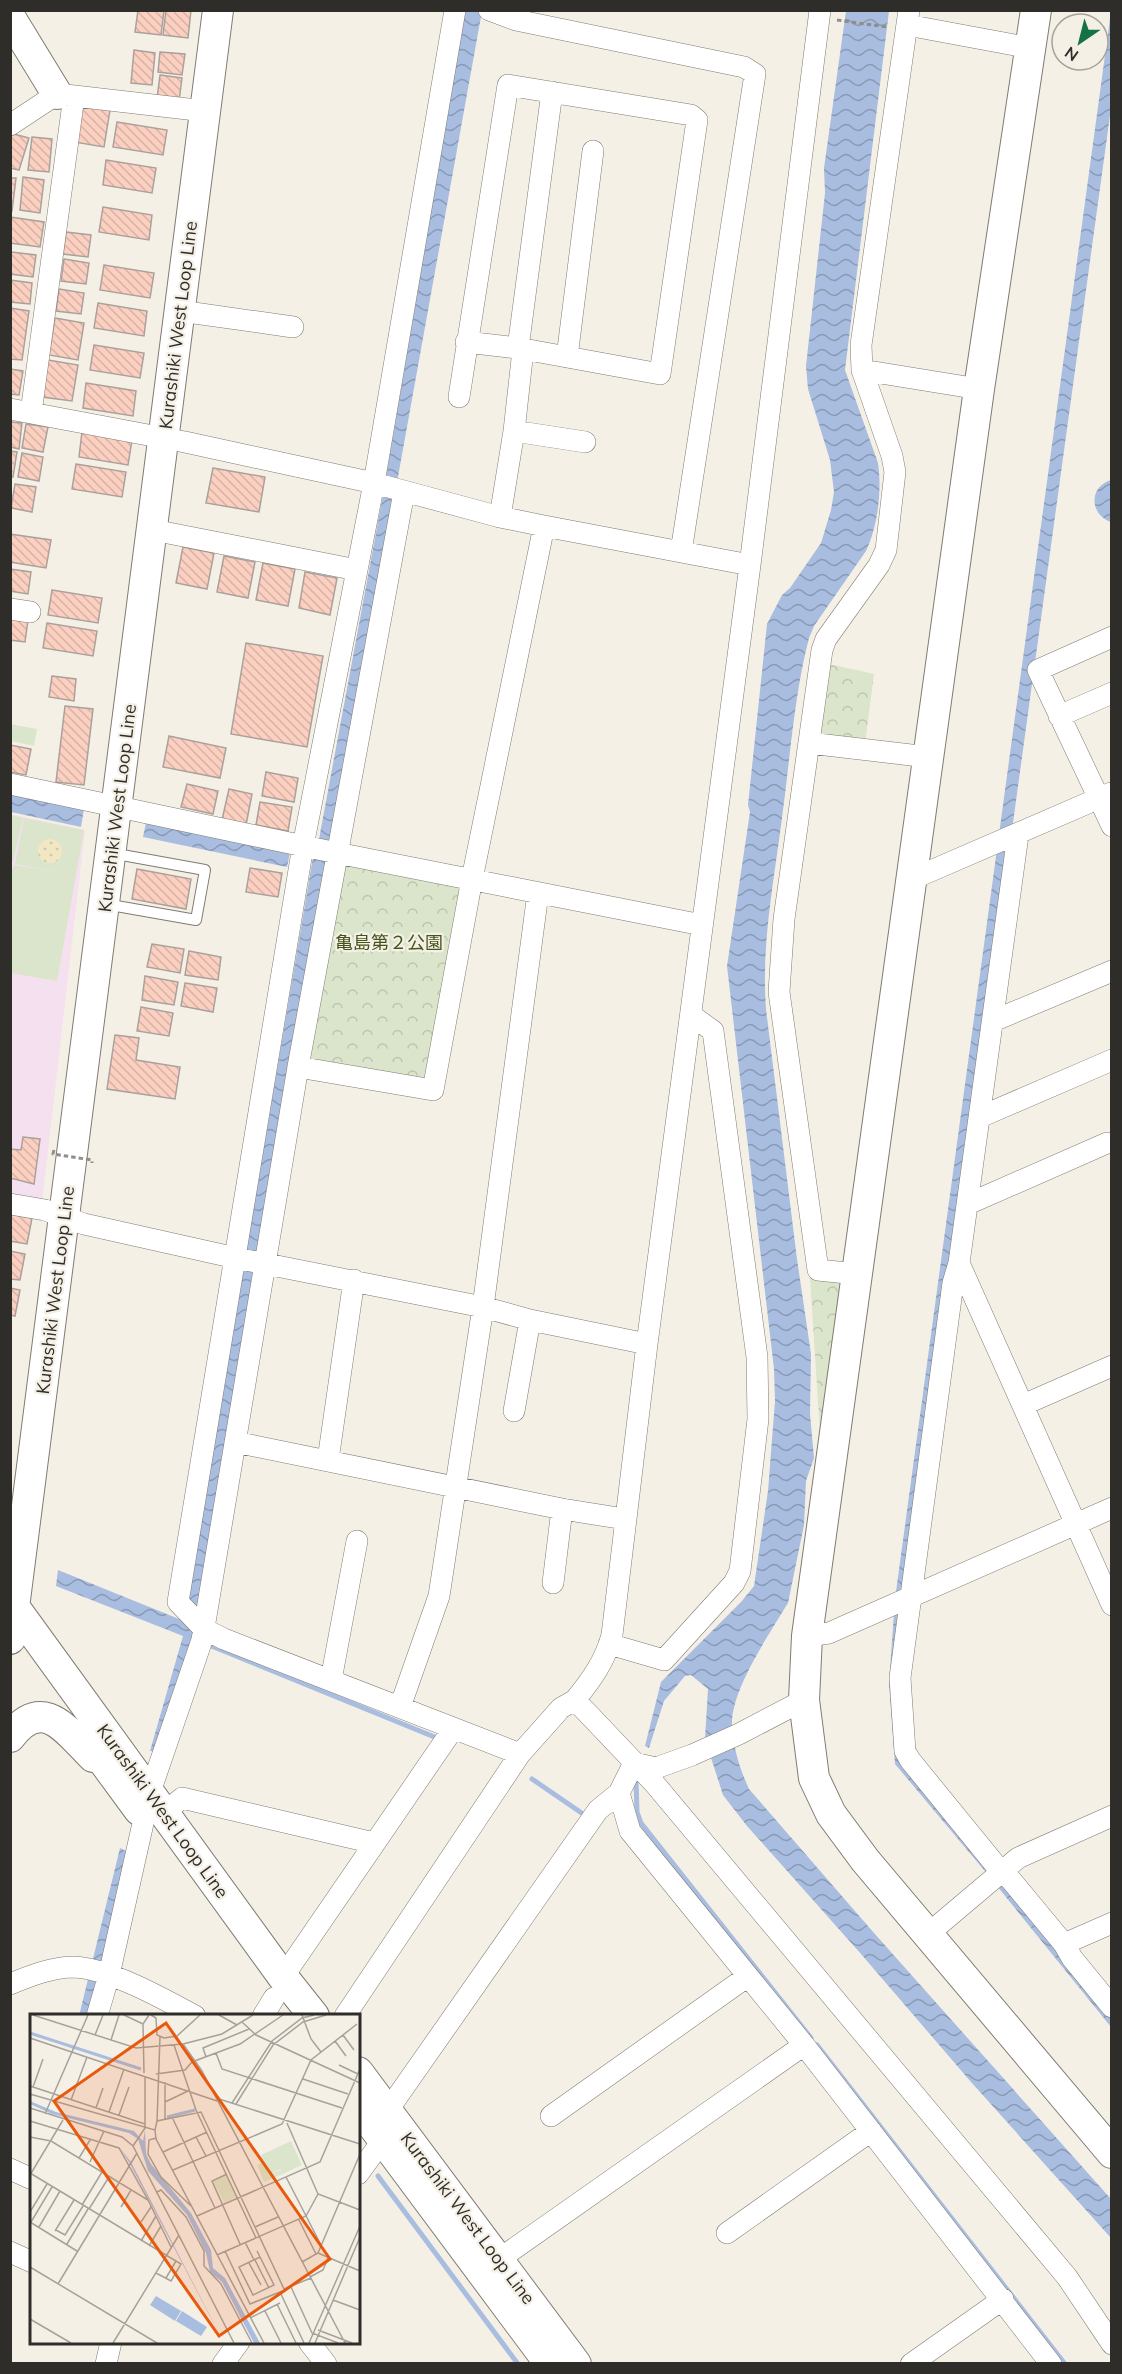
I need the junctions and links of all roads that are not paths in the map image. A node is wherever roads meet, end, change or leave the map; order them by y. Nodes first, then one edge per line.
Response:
1 (23, 10) edge
2 (218, 10) edge
3 (455, 10) edge
4 (1036, 10) edge
5 (494, 11) edge
6 (828, 15) edge
7 (11, 18) edge
8 (901, 21) edge
9 (1031, 48) junction
10 (552, 92) junction
11 (66, 95) junction
12 (205, 111) junction
13 (10, 125) edge
14 (593, 151) dead end
15 (180, 311) junction
16 (293, 327) dead end
17 (466, 342) junction
18 (520, 349) junction
19 (567, 357) junction
20 (862, 370) junction
21 (978, 389) junction
22 (459, 397) dead end
23 (21, 411) edge
24 (514, 431) junction
25 (164, 439) junction
26 (585, 442) dead end
27 (389, 488) junction
28 (500, 517) junction
29 (544, 526) junction
30 (153, 530) junction
31 (681, 552) junction
32 (750, 565) junction
33 (357, 570) junction
34 (1112, 638) edge
35 (1112, 693) edge
36 (1059, 716) junction
37 (808, 743) junction
38 (928, 757) junction
39 (10, 784) edge
40 (1105, 795) edge
41 (117, 806) junction
42 (1112, 826) edge
43 (1009, 839) junction
44 (320, 849) junction
45 (111, 853) junction
46 (472, 879) junction
47 (910, 880) junction
48 (538, 892) junction
49 (104, 904) junction
50 (702, 925) junction
51 (1112, 971) edge
52 (691, 1015) junction
53 (993, 1021) junction
54 (1112, 1060) edge
55 (298, 1067) junction
56 (980, 1117) junction
57 (1107, 1143) dead end
58 (10, 1204) edge
59 (968, 1204) junction
60 (64, 1217) junction
61 (252, 1260) junction
62 (958, 1263) junction
63 (857, 1275) junction
64 (354, 1280) junction
65 (483, 1307) junction
66 (530, 1320) junction
67 (646, 1344) junction
68 (1112, 1366) edge
69 (1023, 1405) junction
70 (514, 1411) dead end
71 (235, 1442) junction
72 (328, 1460) junction
73 (457, 1487) junction
74 (1112, 1508) edge
75 (562, 1509) junction
76 (625, 1519) junction
77 (1076, 1523) junction
78 (18, 1533) edge
79 (357, 1541) dead end
80 (553, 1583) dead end
81 (904, 1600) junction
82 (1112, 1605) edge
83 (12, 1618) edge
84 (195, 1620) junction
85 (807, 1636) junction
86 (10, 1639) edge
87 (609, 1644) junction
88 (332, 1680) junction
89 (575, 1700) junction
90 (804, 1700) junction
91 (400, 1707) junction
92 (453, 1729) junction
93 (10, 1737) edge
94 (520, 1754) junction
95 (633, 1764) junction
96 (111, 1774) junction
97 (619, 1793) junction
98 (153, 1808) junction
99 (1112, 1816) edge
100 (374, 1844) junction
101 (998, 1876) junction
102 (1112, 1923) edge
103 (928, 1934) junction
104 (1064, 1944) junction
105 (100, 1972) junction
106 (748, 1976) junction
107 (10, 1984) edge
108 (278, 2002) edge
109 (1112, 2007) edge
110 (97, 2014) edge
111 (191, 2014) edge
112 (309, 2014) edge
113 (346, 2014) edge
114 (804, 2045) junction
115 (360, 2075) edge
116 (360, 2109) edge
117 (388, 2110) junction
118 (550, 2116) dead end
119 (871, 2131) junction
120 (383, 2140) junction
121 (1112, 2153) edge
122 (10, 2169) edge
123 (360, 2171) edge
124 (30, 2178) edge
125 (727, 2233) dead end
126 (10, 2252) edge
127 (30, 2261) edge
128 (490, 2265) junction
129 (1002, 2299) junction
130 (111, 2344) edge
131 (238, 2344) edge
132 (310, 2344) edge
133 (1112, 2344) edge
134 (106, 2364) edge
135 (223, 2364) edge
136 (326, 2364) edge
137 (550, 2364) edge
138 (576, 2364) edge
139 (911, 2364) edge
140 (1051, 2364) edge

1 - 7 street
2 - 12 main road, Kurashiki West Loop Line
3 - 27 street
4 - 9 main road
5 - 31 street
6 - 32 street
7 - 11 main road
8 - 9 street
8 - 20 street
9 - 21 main road
10 - 17 street
10 - 18 street
10 - 19 street
11 - 12 street
11 - 13 street
11 - 23 street
12 - 15 main road, Kurashiki West Loop Line
14 - 19 street
15 - 16 street
15 - 25 main road, Kurashiki West Loop Line
17 - 18 street
17 - 22 street
18 - 19 street
18 - 24 street
20 - 21 street
20 - 37 street
21 - 38 main road
23 - 25 street
24 - 26 street
24 - 28 street
25 - 27 street
25 - 30 main road, Kurashiki West Loop Line
27 - 28 street
27 - 33 street
27 - 44 street
28 - 29 street
29 - 31 street
29 - 46 street
30 - 33 street
30 - 41 main road, Kurashiki West Loop Line
31 - 32 street
32 - 50 street
33 - 44 street
34 - 36 street
35 - 36 street
36 - 40 street
37 - 38 street
37 - 63 street
38 - 47 main road
39 - 41 street
40 - 42 street
40 - 43 street
41 - 44 street
41 - 45 main road, Kurashiki West Loop Line
43 - 47 street
43 - 53 street
44 - 46 street
44 - 55 street
44 - 61 street
45 - 49 main road, Kurashiki West Loop Line
45 - 49 lane
46 - 48 street
46 - 55 street
47 - 63 main road
48 - 50 street
48 - 65 street
49 - 60 main road, Kurashiki West Loop Line
50 - 52 street
51 - 53 street
52 - 67 street
52 - 87 street
53 - 56 street
54 - 56 street
55 - 61 street
56 - 59 street
57 - 59 street
58 - 60 street
59 - 62 street
60 - 61 street
60 - 78 main road, Kurashiki West Loop Line
61 - 64 street
61 - 71 street
61 - 84 street
62 - 69 street
62 - 81 street
63 - 85 main road
64 - 65 street
64 - 72 street
65 - 66 street
65 - 73 street
66 - 67 street
66 - 70 street
67 - 76 street
68 - 69 street
69 - 77 street
71 - 72 street
71 - 84 street
72 - 73 street
73 - 75 street
73 - 91 street
74 - 77 street
75 - 76 street
75 - 80 street
76 - 87 street
77 - 81 street
77 - 82 street
78 - 83 main road, Kurashiki West Loop Line
79 - 88 street
81 - 85 street
81 - 101 street
83 - 86 main road
83 - 96 main road, Kurashiki West Loop Line
83 - 98 main road, Kurashiki West Loop Line
84 - 88 street
84 - 98 street
85 - 90 main road
87 - 89 street
88 - 91 street
89 - 94 street
89 - 95 street
90 - 95 street
90 - 103 main road
91 - 92 street
92 - 94 street
92 - 100 street
93 - 96 main road
94 - 113 street
95 - 97 street
95 - 133 street
96 - 98 main road, Kurashiki West Loop Line
97 - 106 street
97 - 117 street
98 - 100 street
98 - 105 street
98 - 108 main road, Kurashiki West Loop Line
99 - 101 street
100 - 108 street
101 - 103 street
101 - 104 street
102 - 104 street
103 - 121 main road
104 - 109 street
105 - 107 street
105 - 110 street
105 - 111 street
106 - 114 street
106 - 118 street
108 - 112 main road, Kurashiki West Loop Line
114 - 119 street
114 - 128 street
115 - 117 main road, Kurashiki West Loop Line
116 - 120 main road, Kurashiki West Loop Line
117 - 128 main road, Kurashiki West Loop Line
119 - 125 street
119 - 129 street
120 - 123 street
120 - 128 main road, Kurashiki West Loop Line
122 - 124 street
126 - 127 street
128 - 137 main road, Kurashiki West Loop Line
128 - 138 main road, Kurashiki West Loop Line
129 - 139 street
129 - 140 street
130 - 134 street
131 - 135 street
132 - 136 street

